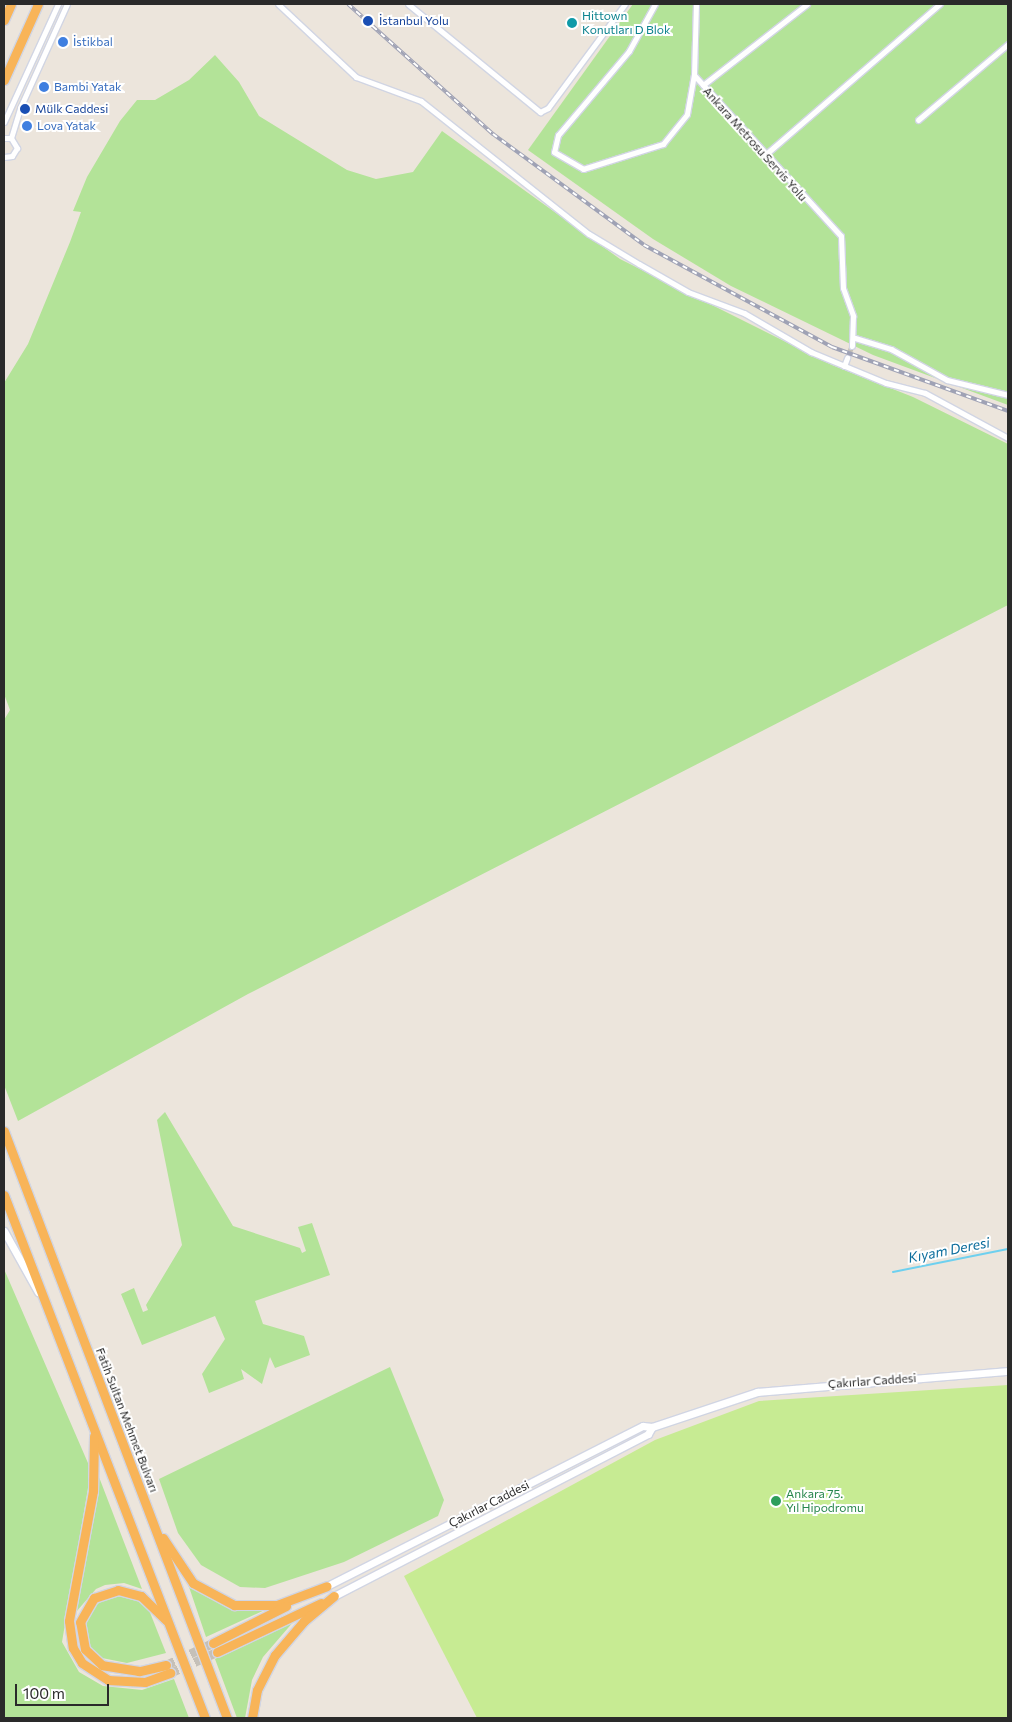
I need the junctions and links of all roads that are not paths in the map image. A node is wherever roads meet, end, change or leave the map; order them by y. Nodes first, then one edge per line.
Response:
1 (11, 4) edge
2 (38, 4) edge
3 (58, 4) edge
4 (67, 4) edge
5 (278, 4) edge
6 (408, 4) edge
7 (625, 4) edge
8 (655, 4) edge
9 (696, 4) edge
10 (807, 4) edge
11 (940, 4) edge
12 (4, 11) edge
13 (4, 20) edge
14 (1008, 44) edge
15 (694, 75) junction
16 (4, 80) edge
17 (703, 85) junction
18 (918, 120) dead end
19 (4, 122) edge
20 (4, 138) edge
21 (11, 138) junction
22 (766, 154) junction
23 (4, 157) edge
24 (855, 338) junction
25 (852, 346) tunnel mouth
26 (847, 358) tunnel mouth
27 (844, 366) junction
28 (1008, 395) edge
29 (1008, 438) edge
30 (4, 1131) edge
31 (4, 1195) edge
32 (4, 1231) edge
33 (48, 1309) junction
34 (1008, 1371) edge
35 (652, 1427) junction
36 (94, 1428) junction
37 (152, 1521) junction
38 (379, 1560) junction
39 (384, 1570) junction
40 (327, 1586) junction
41 (334, 1596) junction
42 (169, 1623) junction
43 (213, 1643) tunnel mouth
44 (217, 1652) tunnel mouth
45 (206, 1718) edge
46 (227, 1718) edge
47 (252, 1718) edge

1 - 12 highway
1 - 13 highway
2 - 16 highway
3 - 19 street
4 - 21 street
5 - 27 street
6 - 7 street
8 - 15 street, Ankara Metrosu Servis Yolu
9 - 15 street
10 - 17 street
11 - 22 street
14 - 18 street
15 - 17 street, Ankara Metrosu Servis Yolu
17 - 22 street, Ankara Metrosu Servis Yolu
20 - 21 street
21 - 23 street
22 - 24 street, Ankara Metrosu Servis Yolu
24 - 25 street, Ankara Metrosu Servis Yolu
24 - 28 street
26 - 27 street
27 - 29 street
30 - 37 highway, Fatih Sultan Mehmet Bulvarı
31 - 33 highway
32 - 33 main road
33 - 36 highway
34 - 35 main road, Çakırlar Caddesi
35 - 38 main road, Çakırlar Caddesi
35 - 39 main road, Çakırlar Caddesi
36 - 42 highway
36 - 42 highway
37 - 40 highway
37 - 46 highway, Fatih Sultan Mehmet Bulvarı
38 - 39 main road
38 - 40 main road, Çakırlar Caddesi
39 - 41 main road, Çakırlar Caddesi
40 - 43 highway
41 - 44 highway
41 - 47 highway
42 - 45 highway

